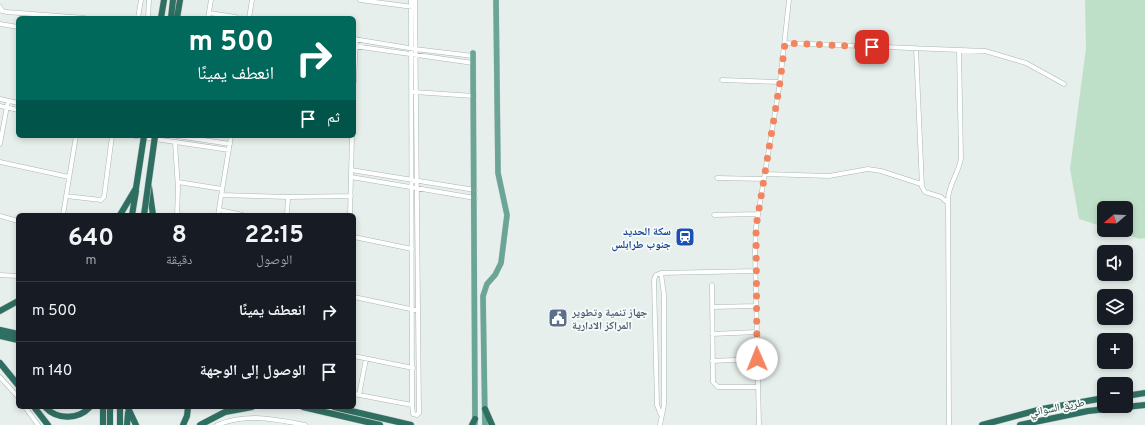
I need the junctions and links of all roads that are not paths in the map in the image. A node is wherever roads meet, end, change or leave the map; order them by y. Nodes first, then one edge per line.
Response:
1 (141, 0) edge
2 (149, 0) edge
3 (164, 0) edge
4 (173, 0) edge
5 (180, 0) edge
6 (211, 0) edge
7 (252, 0) edge
8 (360, 0) edge
9 (411, 0) edge
10 (415, 0) edge
11 (496, 0) edge
12 (789, 0) edge
13 (0, 7) edge
14 (413, 7) junction
15 (209, 13) junction
16 (59, 16) edge
17 (138, 16) edge
18 (148, 16) edge
19 (161, 16) edge
20 (171, 16) edge
21 (177, 16) edge
22 (208, 16) edge
23 (225, 16) edge
24 (249, 16) edge
25 (0, 24) edge
26 (16, 27) edge
27 (356, 39) edge
28 (785, 43) junction
29 (356, 46) edge
30 (916, 48) junction
31 (413, 49) junction
32 (959, 50) junction
33 (473, 54) joint
34 (413, 55) junction
35 (474, 63) junction
36 (722, 80) dead end
37 (780, 82) junction
38 (1064, 84) dead end
39 (413, 92) junction
40 (474, 96) junction
41 (0, 99) edge
42 (8, 101) junction
43 (16, 103) edge
44 (0, 106) edge
45 (6, 107) junction
46 (16, 110) edge
47 (76, 138) edge
48 (112, 138) edge
49 (144, 138) edge
50 (148, 138) edge
51 (155, 138) edge
52 (191, 138) edge
53 (231, 138) edge
54 (352, 138) edge
55 (175, 142) junction
56 (0, 144) edge
57 (230, 144) junction
58 (229, 150) junction
59 (0, 162) edge
60 (351, 170) junction
61 (765, 174) junction
62 (69, 177) junction
63 (351, 177) junction
64 (717, 178) dead end
65 (764, 179) junction
66 (414, 181) junction
67 (178, 182) junction
68 (148, 183) junction
69 (921, 184) junction
70 (136, 188) junction
71 (414, 188) junction
72 (222, 189) junction
73 (475, 190) junction
74 (221, 195) junction
75 (66, 196) junction
76 (351, 196) junction
77 (288, 197) junction
78 (475, 198) junction
79 (948, 203) junction
80 (218, 212) edge
81 (63, 213) edge
82 (121, 213) edge
83 (132, 213) edge
84 (144, 213) edge
85 (153, 213) edge
86 (177, 213) edge
87 (287, 213) edge
88 (350, 213) edge
89 (757, 214) junction
90 (714, 215) dead end
91 (0, 216) edge
92 (16, 220) edge
93 (356, 237) edge
94 (414, 250) junction
95 (755, 272) junction
96 (661, 273) junction
97 (0, 276) edge
98 (16, 276) edge
99 (712, 285) dead end
100 (356, 297) edge
101 (16, 302) edge
102 (756, 306) junction
103 (712, 307) junction
104 (415, 310) junction
105 (0, 311) edge
106 (0, 330) edge
107 (757, 332) junction
108 (16, 334) edge
109 (712, 334) junction
110 (474, 335) junction
111 (483, 335) junction
112 (0, 336) edge
113 (16, 340) edge
114 (356, 356) edge
115 (366, 359) junction
116 (757, 359) junction
117 (712, 361) junction
118 (0, 362) edge
119 (413, 368) junction
120 (0, 377) edge
121 (16, 382) edge
122 (758, 387) junction
123 (1145, 393) edge
124 (16, 395) edge
125 (356, 395) edge
126 (1133, 395) edge
127 (1097, 399) edge
128 (412, 405) junction
129 (1145, 405) edge
130 (26, 409) edge
131 (36, 409) edge
132 (47, 409) edge
133 (87, 409) edge
134 (103, 409) edge
135 (110, 409) edge
136 (120, 409) edge
137 (128, 409) edge
138 (129, 409) edge
139 (188, 409) edge
140 (241, 409) edge
141 (312, 409) edge
142 (343, 409) edge
143 (485, 409) junction
144 (661, 415) junction
145 (475, 422) edge
146 (38, 425) edge
147 (48, 425) edge
148 (103, 425) edge
149 (110, 425) edge
150 (120, 425) edge
151 (127, 425) edge
152 (136, 425) edge
153 (183, 425) edge
154 (200, 425) edge
155 (217, 425) edge
156 (305, 425) edge
157 (380, 425) edge
158 (411, 425) edge
159 (472, 425) edge
160 (485, 425) edge
161 (492, 425) edge
162 (660, 425) edge
163 (759, 425) edge
164 (949, 425) edge
165 (982, 425) edge
166 (1020, 425) edge

1 - 17 street
2 - 18 street
3 - 19 highway
4 - 20 highway
5 - 21 highway
6 - 15 street
7 - 24 street
8 - 14 street
9 - 14 street
10 - 14 street
11 - 111 main road
12 - 28 street
13 - 16 street
14 - 31 street
15 - 22 street
15 - 23 street
25 - 26 street
27 - 31 street
28 - 30 street
28 - 37 street
29 - 34 street
30 - 32 street
30 - 69 street
31 - 33 street
31 - 34 street
32 - 38 street
32 - 79 street
33 - 35 main road
34 - 35 street
34 - 39 street
35 - 40 main road
36 - 37 street
37 - 61 street
39 - 40 street
39 - 66 street
40 - 73 main road
41 - 42 street
42 - 43 street
42 - 45 street
44 - 45 street
45 - 46 street
45 - 56 street
47 - 62 street
48 - 75 street
49 - 70 highway, bridge
50 - 55 street
51 - 68 highway, bridge
52 - 57 street
53 - 57 street
54 - 60 street
55 - 58 street
55 - 67 street
57 - 58 street
58 - 72 street
59 - 62 street
60 - 63 street
60 - 66 street
61 - 65 street
61 - 69 street
62 - 75 street
63 - 71 street
63 - 76 street
64 - 65 street
65 - 89 street
66 - 71 street
66 - 73 street
67 - 72 street
67 - 86 street
68 - 84 highway, bridge
68 - 85 highway, bridge
69 - 79 street
70 - 82 highway
70 - 83 highway
71 - 78 street
71 - 94 street
72 - 74 street
73 - 78 main road
74 - 77 street
74 - 80 street
75 - 81 street
76 - 77 street
76 - 88 street
77 - 87 street
78 - 110 main road
79 - 164 street
89 - 90 street
89 - 95 street
91 - 92 street
93 - 94 street
94 - 104 street
95 - 96 street
95 - 102 street
96 - 144 street
96 - 144 street
97 - 98 street
99 - 103 street
100 - 104 street
101 - 105 highway
102 - 103 street
102 - 107 street
103 - 109 street
104 - 119 street
104 - 128 street
106 - 108 highway
107 - 109 street
107 - 116 street
109 - 117 street
110 - 111 main road
110 - 145 main road
111 - 143 main road
112 - 113 highway
114 - 115 street
115 - 119 street
115 - 125 street
116 - 117 street
116 - 122 street
117 - 122 street
118 - 121 highway
119 - 128 street
120 - 124 street
122 - 163 street
123 - 126 highway
125 - 128 street
127 - 165 highway, طريق السواني
129 - 166 highway, طريق السواني
130 - 146 street
131 - 147 highway
132 - 133 highway
134 - 148 highway
135 - 149 highway
136 - 150 highway
137 - 151 highway
138 - 152 highway
139 - 153 highway
140 - 154 highway
141 - 157 highway
142 - 158 highway
143 - 160 main road
143 - 161 highway
144 - 162 street
145 - 159 highway
155 - 156 street

